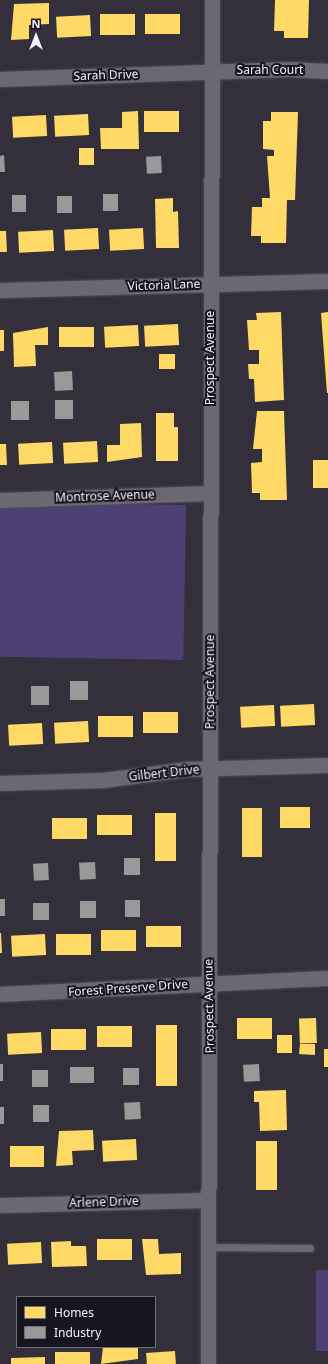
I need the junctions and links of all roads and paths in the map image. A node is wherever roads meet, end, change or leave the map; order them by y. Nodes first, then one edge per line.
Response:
1 (212, 0) edge
2 (212, 70) junction
3 (328, 71) edge
4 (0, 79) edge
5 (328, 281) edge
6 (210, 283) junction
7 (0, 290) edge
8 (210, 493) junction
9 (0, 500) edge
10 (328, 765) edge
11 (209, 769) junction
12 (0, 783) edge
13 (328, 978) edge
14 (208, 983) junction
15 (0, 994) edge
16 (208, 1200) junction
17 (0, 1205) edge
18 (208, 1247) junction
19 (310, 1248) dead end
20 (208, 1364) edge

1 - 2 street, Prospect Avenue
2 - 3 street, Sarah Court
2 - 4 street, Sarah Drive
2 - 6 street, Prospect Avenue
5 - 6 street, Victoria Lane
6 - 7 street, Victoria Lane
6 - 8 street, Prospect Avenue
8 - 9 street, Montrose Avenue
8 - 11 street, Prospect Avenue
10 - 11 street, Gilbert Drive
11 - 12 street, Gilbert Drive
11 - 14 street, Prospect Avenue
13 - 14 street, Forest Preserve Drive
14 - 15 street, Forest Preserve Drive
14 - 16 street, Prospect Avenue
16 - 17 street, Arlene Drive
16 - 18 street, Prospect Avenue
18 - 19 lane
18 - 20 street, Prospect Avenue

